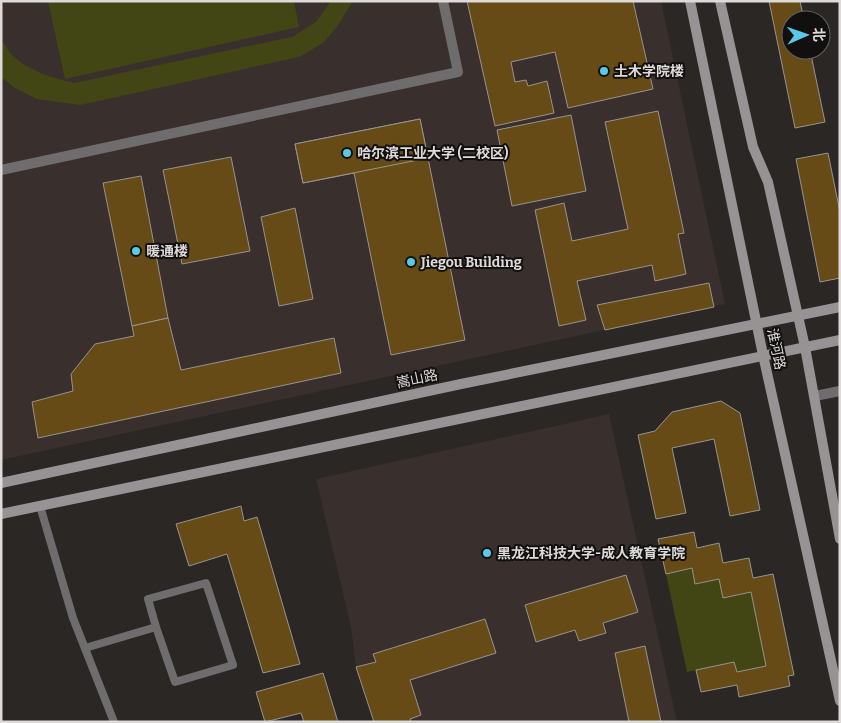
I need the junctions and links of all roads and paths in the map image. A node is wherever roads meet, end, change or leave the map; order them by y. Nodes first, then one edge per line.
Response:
1 (443, 1) edge
2 (690, 1) edge
3 (720, 1) edge
4 (1, 170) edge
5 (840, 308) edge
6 (798, 316) junction
7 (757, 324) junction
8 (840, 340) edge
9 (805, 347) junction
10 (763, 355) junction
11 (840, 391) edge
12 (814, 396) junction
13 (1, 483) edge
14 (40, 506) junction
15 (1, 514) edge
16 (840, 539) edge
17 (156, 627) junction
18 (85, 648) junction
19 (840, 701) edge
20 (114, 722) edge

1 - 4 street
2 - 7 main road, 淮河路
3 - 6 main road, 淮河路
5 - 6 main road, 嵩山路
6 - 7 main road, 嵩山路
6 - 9 main road, 淮河路
7 - 10 main road, 淮河路
7 - 13 main road, 嵩山路
8 - 9 main road
9 - 10 main road
9 - 12 main road, 淮河路
10 - 14 main road
10 - 19 main road, 淮河路
11 - 12 street
12 - 16 main road, 淮河路
14 - 15 main road
14 - 18 lane
17 - 17 lane
17 - 18 lane
18 - 20 lane

